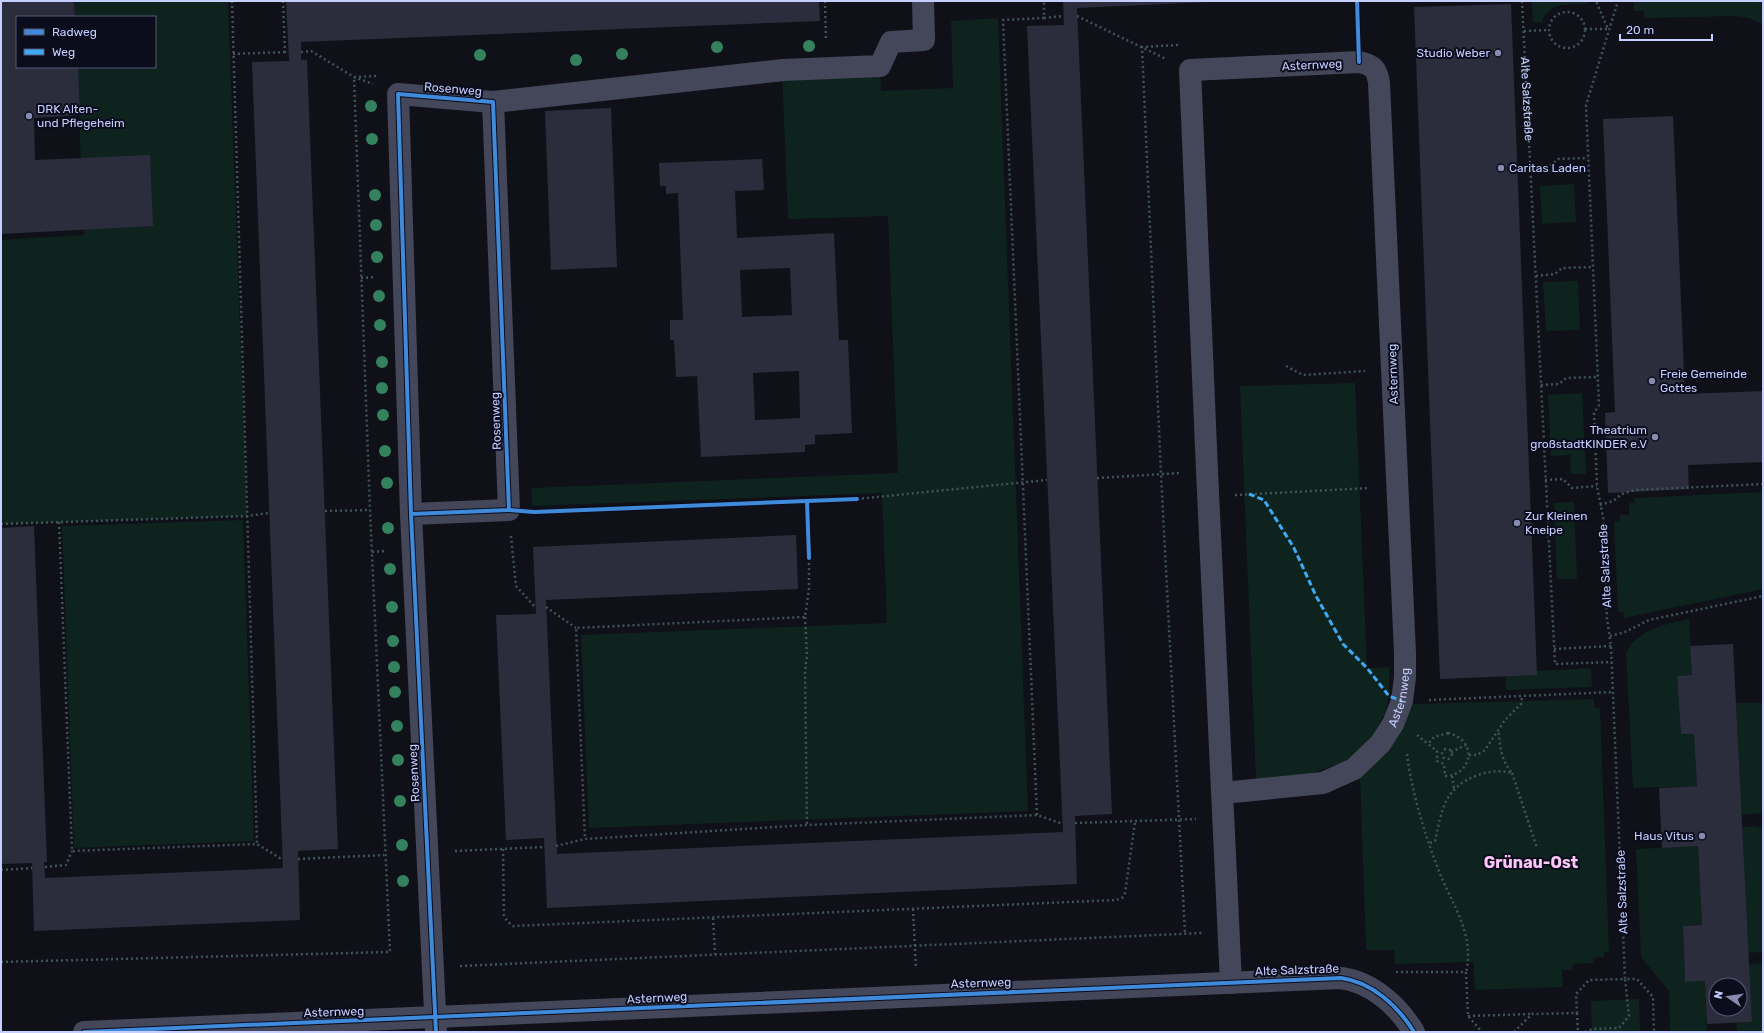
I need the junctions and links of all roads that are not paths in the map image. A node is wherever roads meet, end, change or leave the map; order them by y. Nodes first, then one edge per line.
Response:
1 (923, 1) edge
2 (493, 102) junction
3 (411, 514) junction
4 (1223, 793) junction
5 (1231, 983) junction
6 (436, 1025) edge
7 (84, 1032) edge
8 (1414, 1032) edge

1 - 2 street
2 - 3 street, Rosenweg
2 - 3 street, Rosenweg
3 - 6 street, Rosenweg
4 - 4 street, Asternweg
4 - 5 street
5 - 6 street, Asternweg
5 - 8 street, Alte Salzstraße
6 - 7 street, Asternweg

